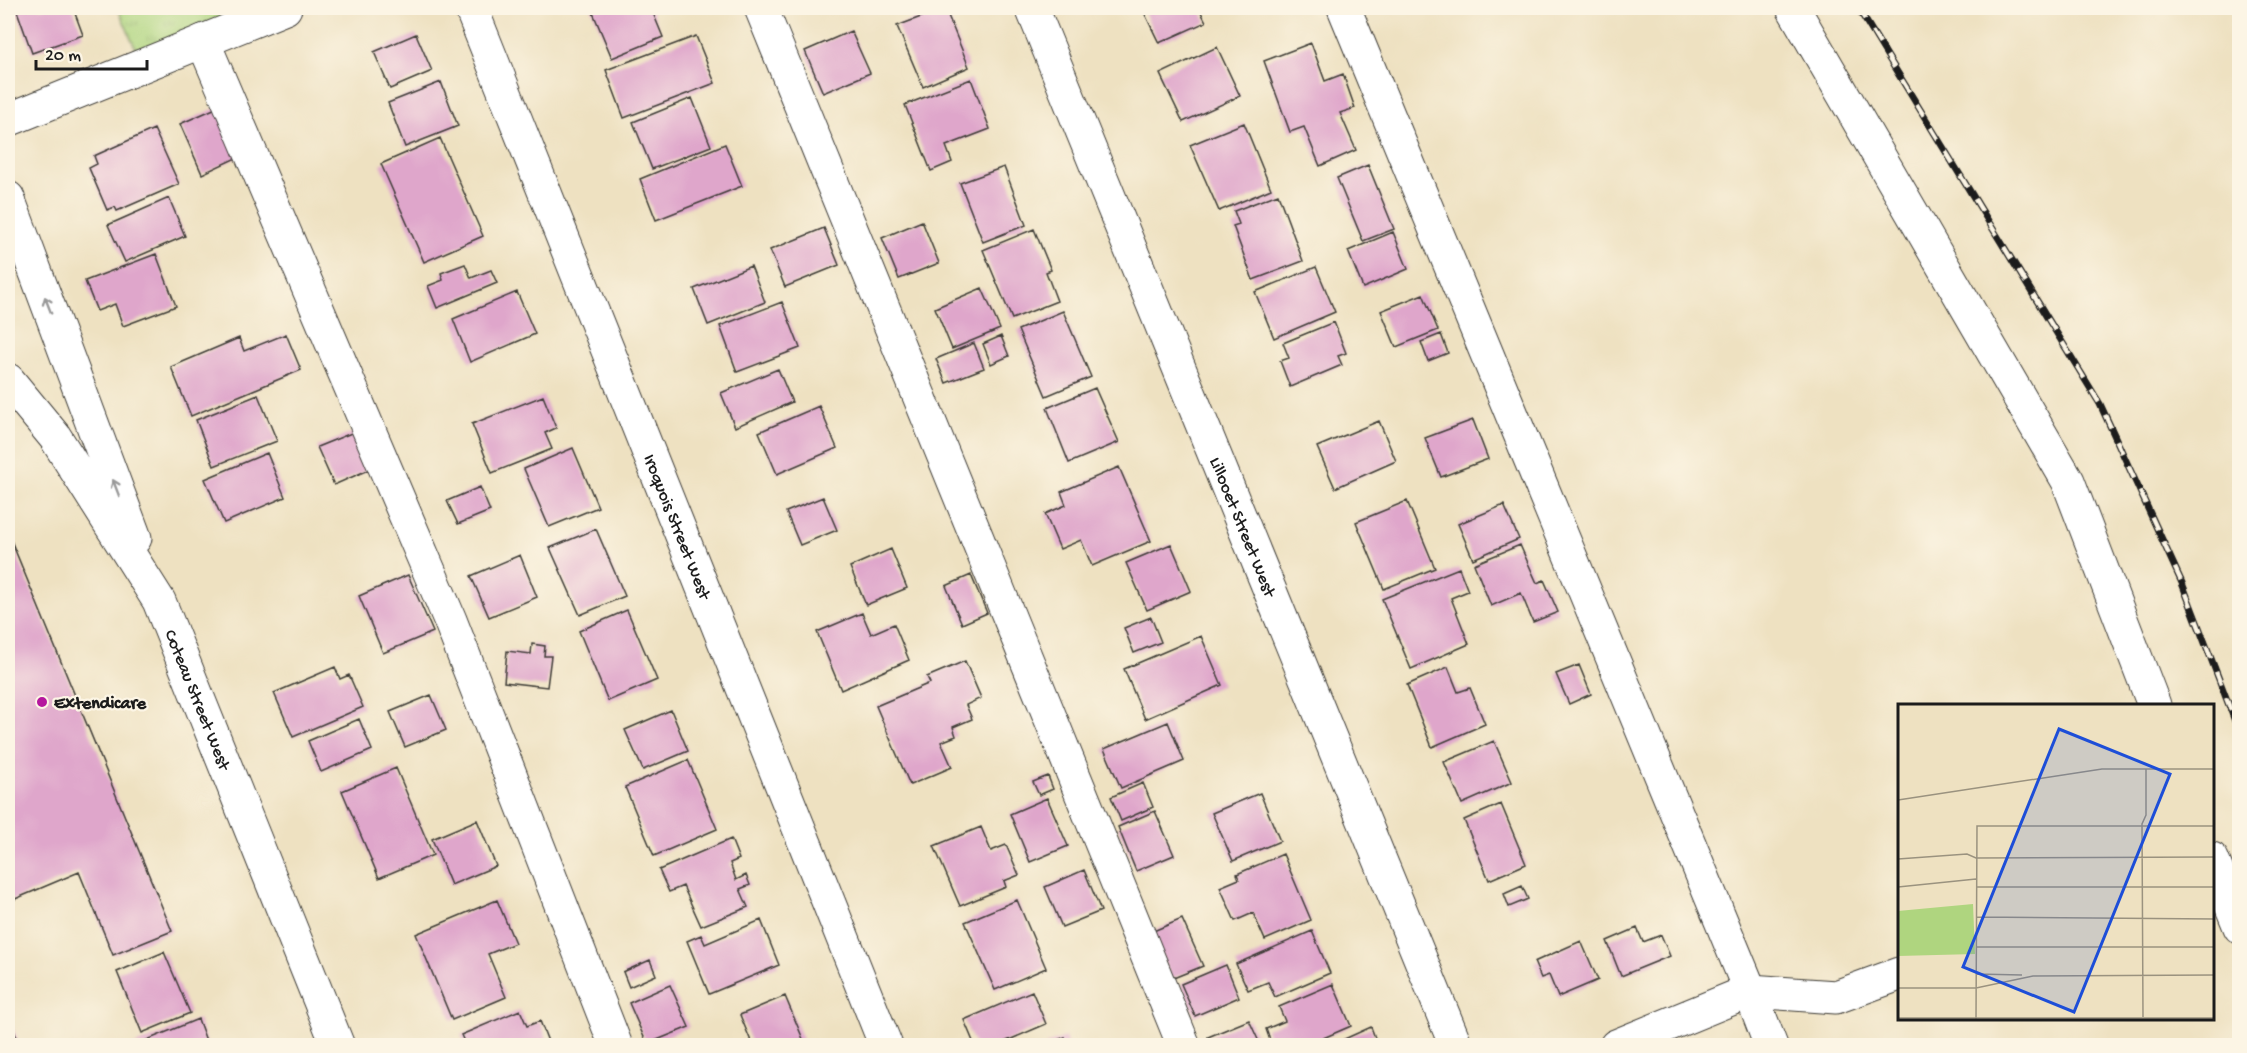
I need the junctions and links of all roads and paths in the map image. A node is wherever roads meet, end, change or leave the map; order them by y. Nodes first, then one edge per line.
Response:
1 (285, 8) edge
2 (471, 8) edge
3 (761, 8) edge
4 (1032, 8) edge
5 (1344, 8) edge
6 (1793, 8) edge
7 (203, 41) junction
8 (8, 120) edge
9 (8, 198) edge
10 (8, 380) edge
11 (159, 601) junction
12 (2154, 704) edge
13 (2214, 864) edge
14 (2240, 927) edge
15 (1898, 974) edge
16 (1750, 991) junction
17 (338, 1046) edge
18 (616, 1046) edge
19 (886, 1046) edge
20 (1184, 1046) edge
21 (1456, 1046) edge
22 (1616, 1046) edge
23 (1771, 1046) edge

1 - 7 street
2 - 19 street, Iroquois Street West
3 - 20 street
4 - 21 street, Lillooet Street West
5 - 16 street
6 - 12 street
7 - 8 street
7 - 18 street
11 -> 9 street
10 - 11 street, Coteau Street West
11 - 17 street, Coteau Street West
13 - 14 street
15 - 16 street
16 - 22 street
16 - 23 street

